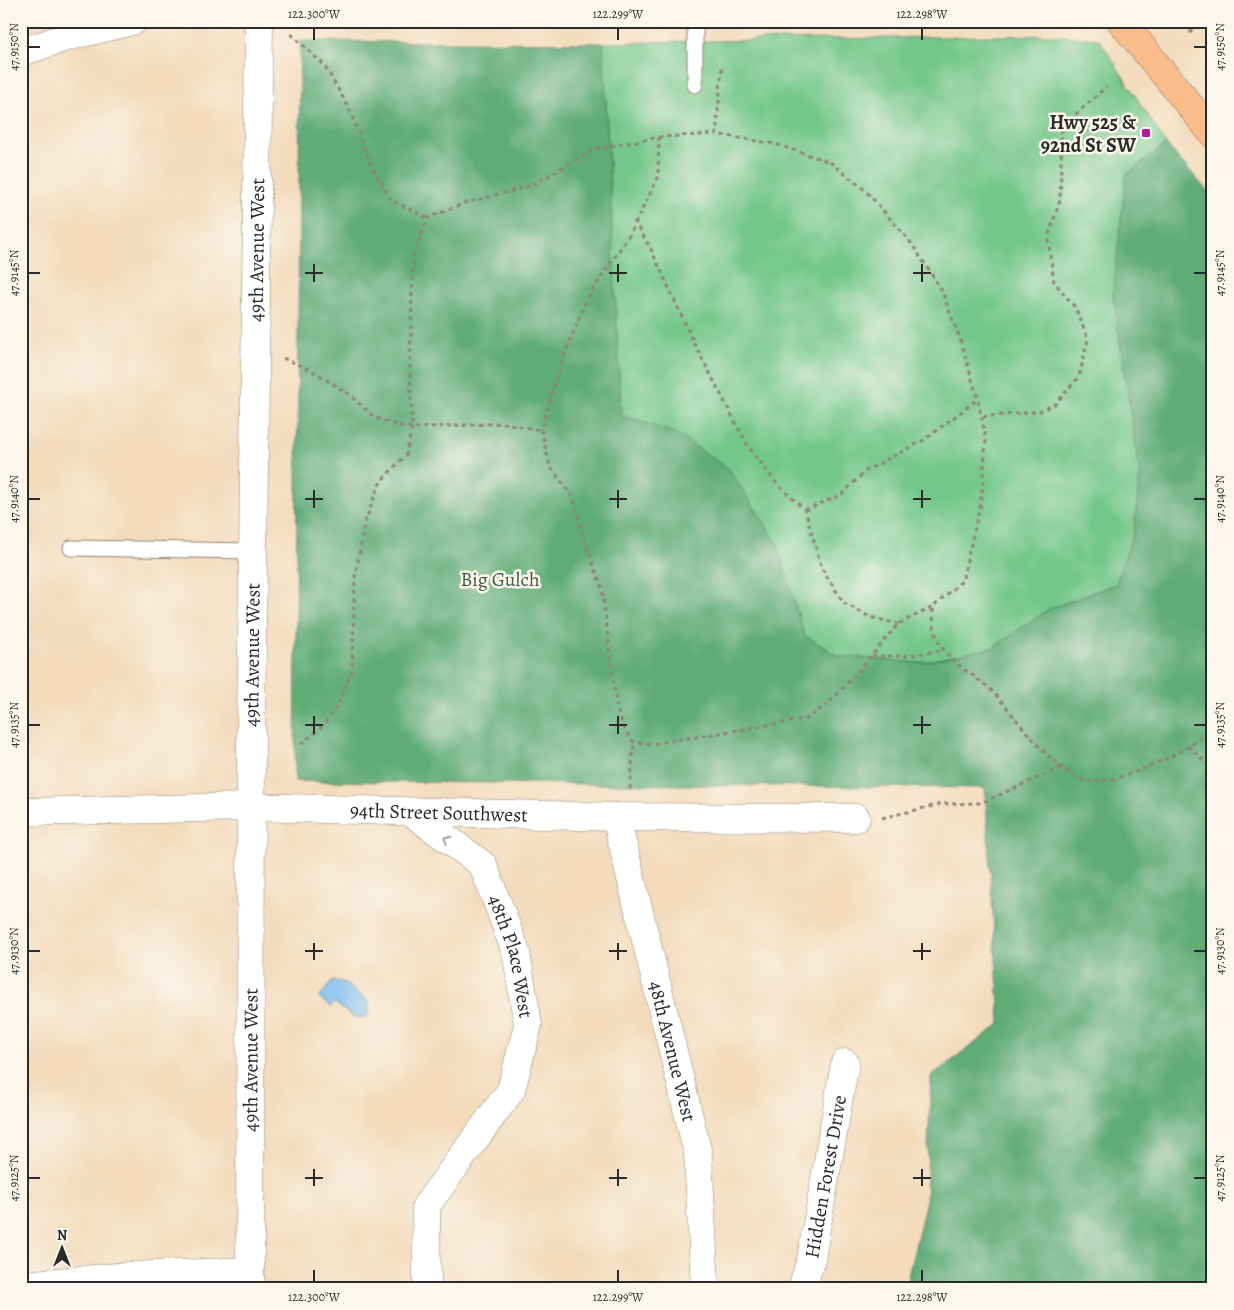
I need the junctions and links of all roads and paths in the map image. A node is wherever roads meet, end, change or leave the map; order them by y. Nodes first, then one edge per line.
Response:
1 (133, 21) edge
2 (259, 21) edge
3 (695, 21) edge
4 (1120, 21) edge
5 (291, 34) dead end
6 (21, 52) edge
7 (722, 68) dead end
8 (695, 84) dead end
9 (1106, 87) dead end
10 (716, 134) junction
11 (1213, 134) edge
12 (659, 137) junction
13 (428, 218) junction
14 (634, 221) junction
15 (283, 358) dead end
16 (978, 399) junction
17 (983, 417) junction
18 (412, 428) junction
19 (541, 430) junction
20 (805, 510) junction
21 (72, 548) dead end
22 (253, 550) junction
23 (932, 607) junction
24 (898, 624) junction
25 (944, 650) junction
26 (872, 656) junction
27 (1213, 727) edge
28 (634, 742) junction
29 (300, 744) dead end
30 (1189, 746) junction
31 (1062, 767) junction
32 (1213, 770) edge
33 (251, 807) junction
34 (21, 812) edge
35 (412, 813) junction
36 (616, 817) junction
37 (856, 818) joint
38 (845, 1063) dead end
39 (250, 1280) edge
40 (21, 1285) edge
41 (428, 1289) edge
42 (706, 1289) edge
43 (802, 1289) edge

1 - 6 street
2 - 22 street, 49th Avenue West
3 - 8 lane
4 - 11 main road
5 - 13 path
7 - 10 path
9 - 17 path
10 - 12 path
10 - 16 path
12 - 13 path
12 - 14 path
13 - 18 path
14 - 19 path
14 - 20 path
15 - 18 path
16 - 17 path
16 - 20 path
17 - 23 path
18 - 19 path
18 - 29 path
19 - 28 path
20 - 24 path
21 - 22 lane
22 - 33 street, 49th Avenue West
23 - 24 path
23 - 25 path
24 - 26 path
25 - 26 path
25 - 31 path
26 - 28 path
27 - 30 path
28 - 36 path
30 - 31 path
30 - 32 path
31 - 37 path
33 - 34 street, 94th Street Southwest
33 - 35 street, 94th Street Southwest
33 - 39 street, 49th Avenue West
35 - 36 street, 94th Street Southwest
41 -> 35 street, 48th Place West
36 - 37 street, 94th Street Southwest
36 - 42 street, 48th Avenue West
38 - 43 street, Hidden Forest Drive
39 - 40 street

